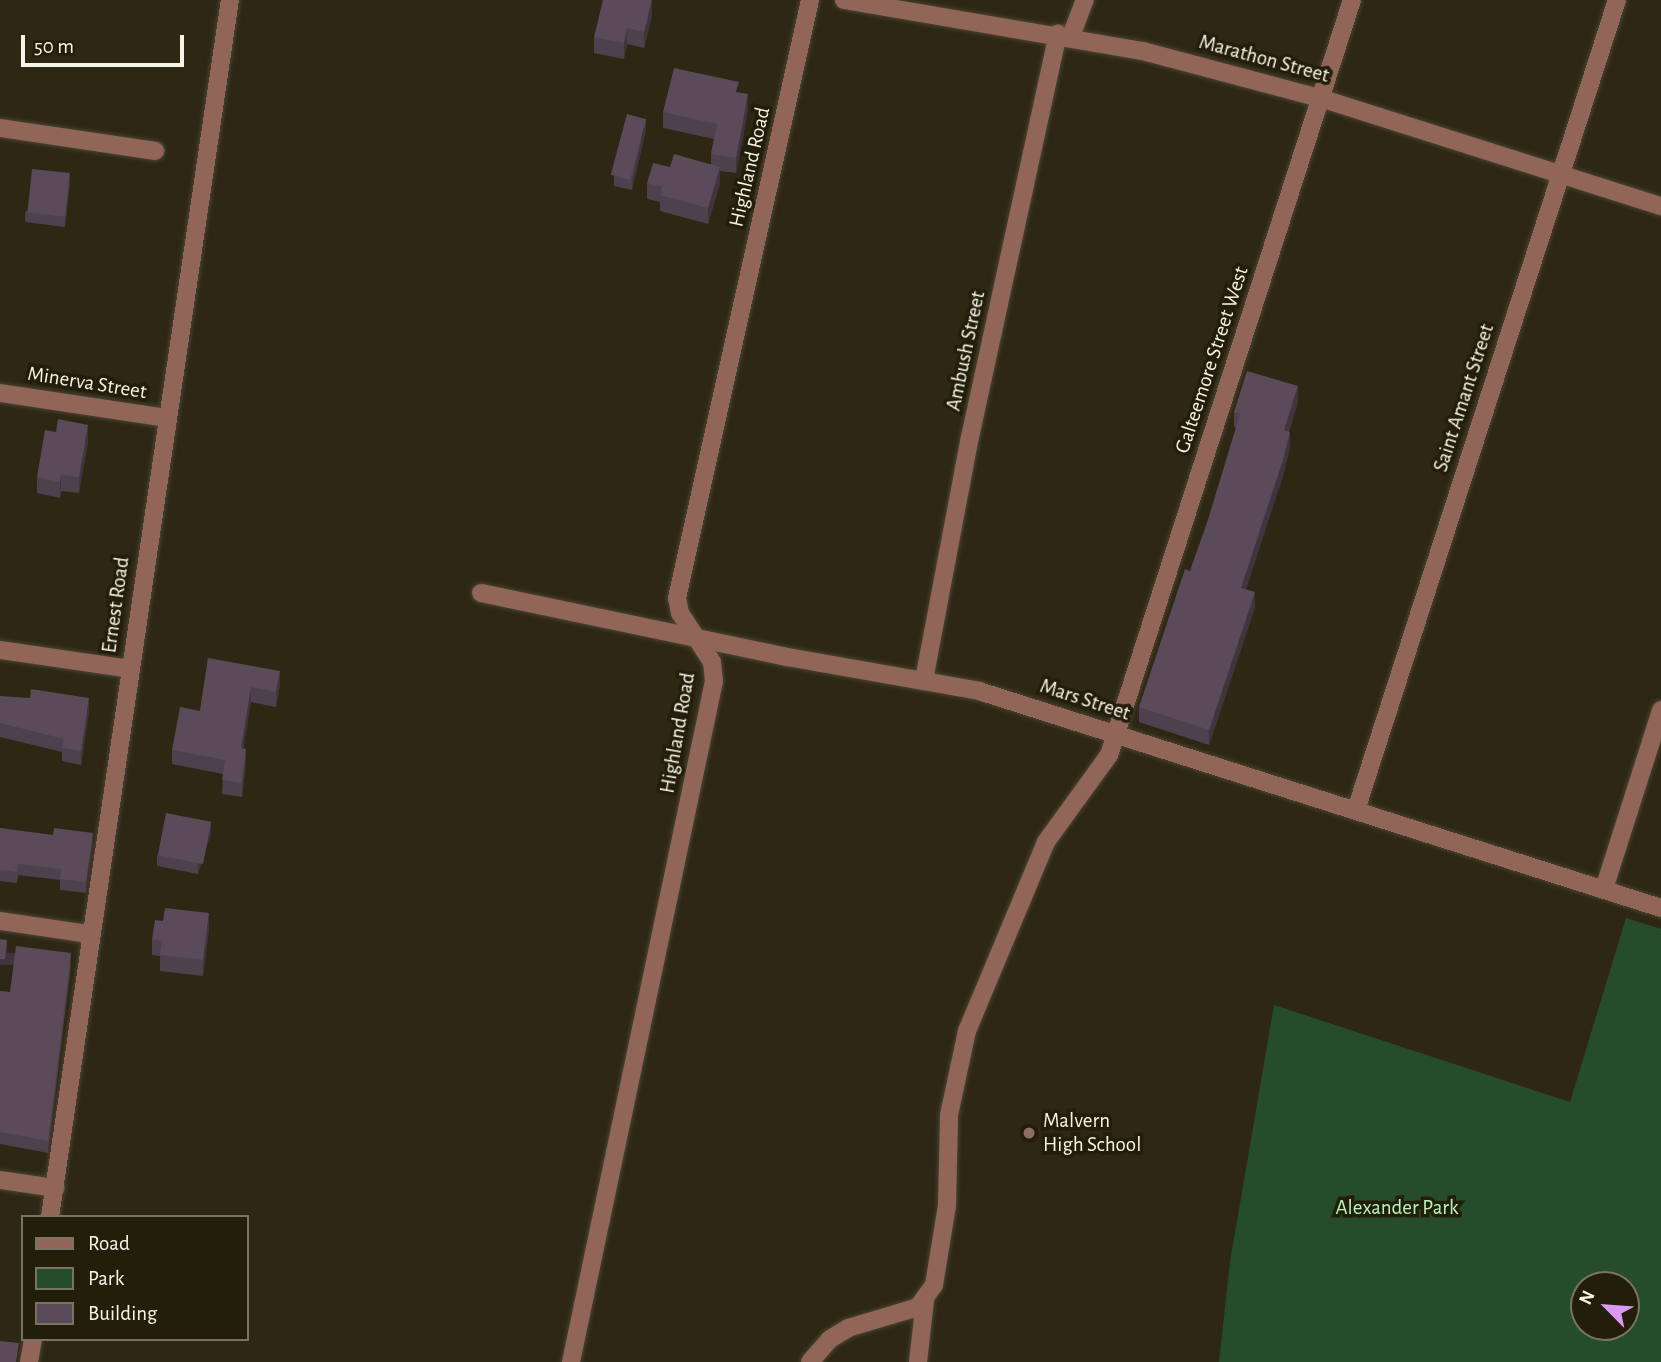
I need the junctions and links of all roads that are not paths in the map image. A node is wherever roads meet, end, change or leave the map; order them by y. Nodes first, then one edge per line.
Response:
1 (230, 0) edge
2 (810, 0) edge
3 (844, 0) edge
4 (1085, 0) edge
5 (1352, 0) edge
6 (1617, 0) edge
7 (1065, 35) junction
8 (1320, 98) junction
9 (0, 128) edge
10 (155, 151) dead end
11 (1560, 174) junction
12 (1661, 206) edge
13 (0, 393) edge
14 (167, 418) junction
15 (481, 593) dead end
16 (700, 639) junction
17 (0, 650) edge
18 (130, 669) junction
19 (924, 680) junction
20 (1661, 710) edge
21 (1115, 734) junction
22 (1356, 810) junction
23 (1604, 889) junction
24 (1661, 908) edge
25 (0, 921) edge
26 (89, 934) junction
27 (0, 1180) edge
28 (55, 1188) junction
29 (50, 1215) edge
30 (925, 1301) junction
31 (33, 1341) edge
32 (29, 1362) edge
33 (571, 1362) edge
34 (810, 1362) edge
35 (918, 1362) edge

1 - 14 street, Ernest Road
2 - 16 street, Highland Road
3 - 7 street, Marathon Street
4 - 7 street, Ambush Street
5 - 8 street, Galteemore Street West
6 - 11 street, Saint Amant Street
7 - 8 street, Marathon Street
7 - 19 street, Ambush Street
8 - 11 street, Marathon Street
8 - 21 street, Galteemore Street West
9 - 10 street
11 - 12 street, Marathon Street
11 - 22 street, Saint Amant Street
13 - 14 street, Minerva Street
14 - 18 street, Ernest Road
15 - 16 street, Mars Street
16 - 19 street, Mars Street
16 - 33 street, Highland Road
17 - 18 street
18 - 26 street, Ernest Road
19 - 21 street, Mars Street
20 - 23 street
21 - 22 street, Mars Street
21 - 30 street, Galteemore Street West
22 - 23 street, Mars Street
23 - 24 street, Mars Street
25 - 26 street
26 - 28 street, Ernest Road
27 - 28 street
28 - 29 street, Ernest Road
30 - 34 street
30 - 35 street, Galteemore Street West
31 - 32 street

